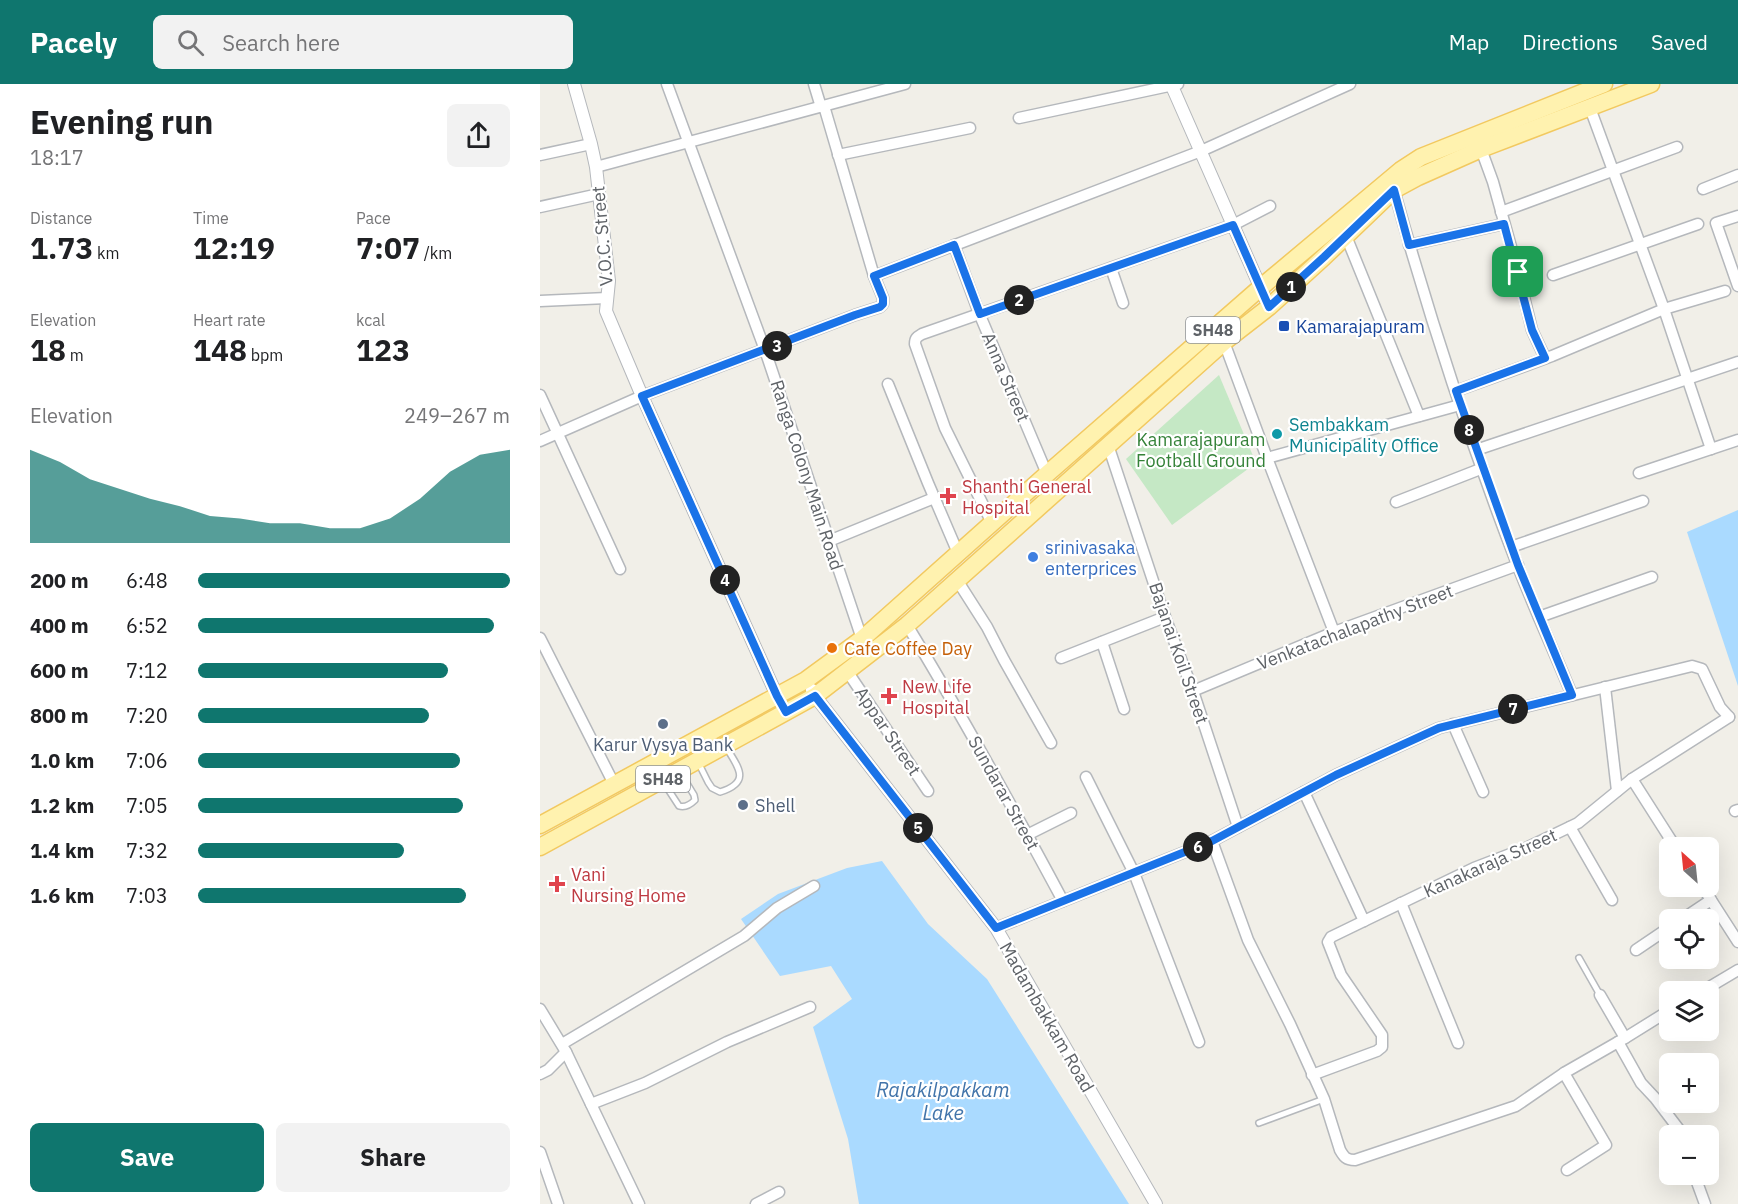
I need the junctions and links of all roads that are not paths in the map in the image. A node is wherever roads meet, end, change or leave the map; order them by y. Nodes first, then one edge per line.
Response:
1 (574, 84) edge
2 (668, 84) edge
3 (814, 84) edge
4 (905, 84) edge
5 (1350, 84) edge
6 (1604, 84) edge
7 (1651, 84) edge
8 (1174, 85) edge
9 (822, 106) junction
10 (1590, 108) junction
11 (1019, 118) dead end
12 (970, 128) dead end
13 (688, 142) junction
14 (591, 144) junction
15 (1677, 147) dead end
16 (1481, 148) junction
17 (1201, 151) junction
18 (540, 155) edge
19 (838, 155) junction
20 (596, 167) junction
21 (1613, 170) junction
22 (1738, 175) edge
23 (1703, 189) dead end
24 (1394, 190) junction
25 (599, 194) junction
26 (1270, 206) dead end
27 (540, 207) edge
28 (1501, 212) junction
29 (1738, 216) edge
30 (1504, 224) junction
31 (1698, 224) dead end
32 (1233, 225) junction
33 (1346, 236) junction
34 (1640, 243) junction
35 (954, 245) junction
36 (1409, 245) junction
37 (1111, 268) junction
38 (1553, 275) dead end
39 (874, 276) junction
40 (1738, 286) edge
41 (1260, 288) junction
42 (1725, 291) dead end
43 (607, 298) junction
44 (540, 301) edge
45 (1123, 303) dead end
46 (1269, 307) junction
47 (1664, 309) junction
48 (980, 314) junction
49 (1224, 342) junction
50 (765, 350) junction
51 (1545, 358) junction
52 (1738, 362) edge
53 (1688, 380) junction
54 (888, 384) dead end
55 (1456, 391) junction
56 (540, 395) edge
57 (642, 396) junction
58 (1460, 405) junction
59 (1419, 416) junction
60 (557, 433) junction
61 (1738, 440) edge
62 (540, 441) edge
63 (1108, 445) junction
64 (1711, 449) junction
65 (1476, 450) junction
66 (1267, 459) junction
67 (1483, 468) junction
68 (1639, 473) dead end
69 (1047, 474) junction
70 (934, 498) junction
71 (1643, 501) dead end
72 (1396, 502) dead end
73 (992, 523) junction
74 (829, 541) junction
75 (1511, 547) junction
76 (958, 553) junction
77 (1518, 565) junction
78 (620, 569) dead end
79 (1652, 577) dead end
80 (957, 580) junction
81 (1165, 617) junction
82 (1539, 617) junction
83 (907, 625) junction
84 (1334, 632) junction
85 (540, 638) edge
86 (862, 639) junction
87 (1102, 642) junction
88 (1061, 658) dead end
89 (847, 671) junction
90 (806, 680) junction
91 (1605, 687) junction
92 (1193, 691) junction
93 (1572, 695) junction
94 (777, 696) junction
95 (815, 696) junction
96 (1124, 710) dead end
97 (786, 712) junction
98 (1734, 717) edge
99 (1453, 724) junction
100 (1051, 742) dead end
101 (725, 746) junction
102 (697, 761) junction
103 (679, 771) junction
104 (1086, 777) dead end
105 (1632, 778) junction
106 (662, 780) junction
107 (615, 786) junction
108 (928, 791) dead end
109 (1617, 791) junction
110 (1304, 792) junction
111 (1483, 792) dead end
112 (1071, 813) dead end
113 (540, 825) edge
114 (1238, 827) junction
115 (1570, 827) junction
116 (1027, 835) junction
117 (1669, 837) edge
118 (1212, 841) junction
119 (540, 847) edge
120 (1134, 873) junction
121 (814, 886) dead end
122 (1709, 897) edge
123 (1612, 900) dead end
124 (1711, 900) junction
125 (1063, 901) junction
126 (1401, 903) junction
127 (1698, 909) edge
128 (1364, 921) junction
129 (996, 928) junction
130 (1659, 934) edge
131 (1738, 942) edge
132 (1636, 950) dead end
133 (1580, 958) dead end
134 (1738, 970) edge
135 (1719, 981) edge
136 (1600, 995) joint
137 (810, 1007) dead end
138 (540, 1009) edge
139 (1659, 1017) edge
140 (1622, 1040) junction
141 (1199, 1042) dead end
142 (1458, 1043) dead end
143 (564, 1048) junction
144 (1564, 1073) junction
145 (540, 1074) edge
146 (1312, 1075) junction
147 (1324, 1099) junction
148 (591, 1104) junction
149 (1259, 1123) dead end
150 (1676, 1125) edge
151 (540, 1152) edge
152 (1567, 1170) dead end
153 (1698, 1185) edge
154 (779, 1192) dead end
155 (558, 1204) edge
156 (639, 1204) edge
157 (756, 1204) edge
158 (1156, 1204) edge
159 (1705, 1204) edge

1 - 14 street, V.O.C. Street
2 - 13 street, Ranga Colony Main Road
3 - 9 street
4 - 9 street
5 - 17 street
6 - 41 main road, SH48
7 - 10 main road, SH48
8 - 11 street
8 - 17 street
9 - 13 street
9 - 19 street
10 - 16 main road, SH48
10 - 21 street
12 - 19 street
13 - 20 street
13 - 50 street, Ranga Colony Main Road
14 - 18 street
14 - 20 street, V.O.C. Street
15 - 21 street
16 - 24 main road, SH48
16 - 28 street
17 - 32 street
17 - 35 street
19 - 39 street
20 - 25 street, V.O.C. Street
21 - 28 street
21 - 34 street
22 - 23 street
24 - 33 main road, SH48
24 - 36 street
25 - 27 street
25 - 43 street, V.O.C. Street
26 - 32 street
28 - 30 street
29 - 40 street
30 - 36 street
30 - 51 street
31 - 34 street
32 - 37 street
32 - 41 street
33 - 46 main road, SH48
33 - 59 street
34 - 38 street
34 - 47 street
35 - 39 street
35 - 48 street, Anna Street
36 - 55 street
37 - 45 street
37 - 48 street
39 - 50 street
41 - 46 street
41 - 69 main road, SH48
42 - 47 street
43 - 44 street
43 - 57 street, V.O.C. Street
46 - 49 main road, SH48
47 - 51 street
47 - 53 street
48 - 69 street, Anna Street
48 - 73 street
49 - 63 main road, SH48
49 - 66 street
50 - 57 street
50 - 74 street, Ranga Colony Main Road
51 - 55 street
52 - 53 street
53 - 64 street
53 - 65 street
54 - 70 street
55 - 58 street
56 - 60 street
57 - 60 street
57 - 94 street, V.O.C. Street
58 - 59 street
58 - 65 street
59 - 66 street
60 - 62 street
60 - 78 street
61 - 64 street
63 - 80 main road, SH48
63 - 81 street, Bajanai Koil Street
64 - 68 street
65 - 67 street
66 - 84 street
67 - 72 street
67 - 75 street
69 - 73 main road, SH48
70 - 74 street
70 - 76 street
71 - 75 street
73 - 76 main road, SH48
74 - 86 street, Ranga Colony Main Road
75 - 77 street
76 - 86 main road, SH48
77 - 82 street
77 - 84 street, Venkatachalapathy Street
79 - 82 street
80 - 83 main road, SH48
80 - 100 street
81 - 87 street
81 - 92 street, Bajanai Koil Street
82 - 93 street
83 - 89 main road, SH48
83 - 116 street, Sundarar Street
84 - 92 street, Venkatachalapathy Street
85 - 107 street
86 - 90 main road, SH48
87 - 88 street
87 - 96 street
89 - 95 main road, SH48
89 - 108 street, Appar Street
90 - 94 main road, SH48
90 - 95 street, Madambakkam Road
91 - 93 street
91 - 98 street
91 - 109 street
92 - 114 street, Bajanai Koil Street
93 - 99 street
94 - 97 street, V.O.C. Street
94 - 107 main road, SH48
95 - 97 main road, SH48
95 - 129 street, Madambakkam Road
97 - 101 main road, SH48
98 - 105 street, Kanakaraja Street
99 - 110 street
99 - 111 street
101 - 102 main road, SH48
101 - 102 lane
102 - 103 main road, SH48
103 - 106 main road, SH48
103 - 106 lane
104 - 120 street
105 - 109 street, Kanakaraja Street
105 - 117 street
106 - 119 main road, SH48
107 - 113 main road, SH48
109 - 115 street, Kanakaraja Street
110 - 114 street
110 - 128 street
112 - 116 street
114 - 118 street
115 - 123 street
115 - 126 street, Kanakaraja Street
116 - 125 street, Sundarar Street
118 - 120 street
118 - 146 street
120 - 125 street
120 - 141 street
121 - 143 street
122 - 124 street
124 - 127 street
124 - 131 street
125 - 129 street
126 - 128 street, Kanakaraja Street
126 - 142 street
128 - 146 street, Kanakaraja Street
129 - 158 street, Madambakkam Road
130 - 132 street
133 - 136 lane
134 - 135 street
136 - 140 street
137 - 148 street
138 - 143 street
139 - 140 street
140 - 144 street
140 - 150 street
143 - 145 street
143 - 148 street
144 - 147 street
144 - 152 street
146 - 147 street
147 - 149 lane
148 - 156 street
151 - 155 street
153 - 159 street
154 - 157 street

